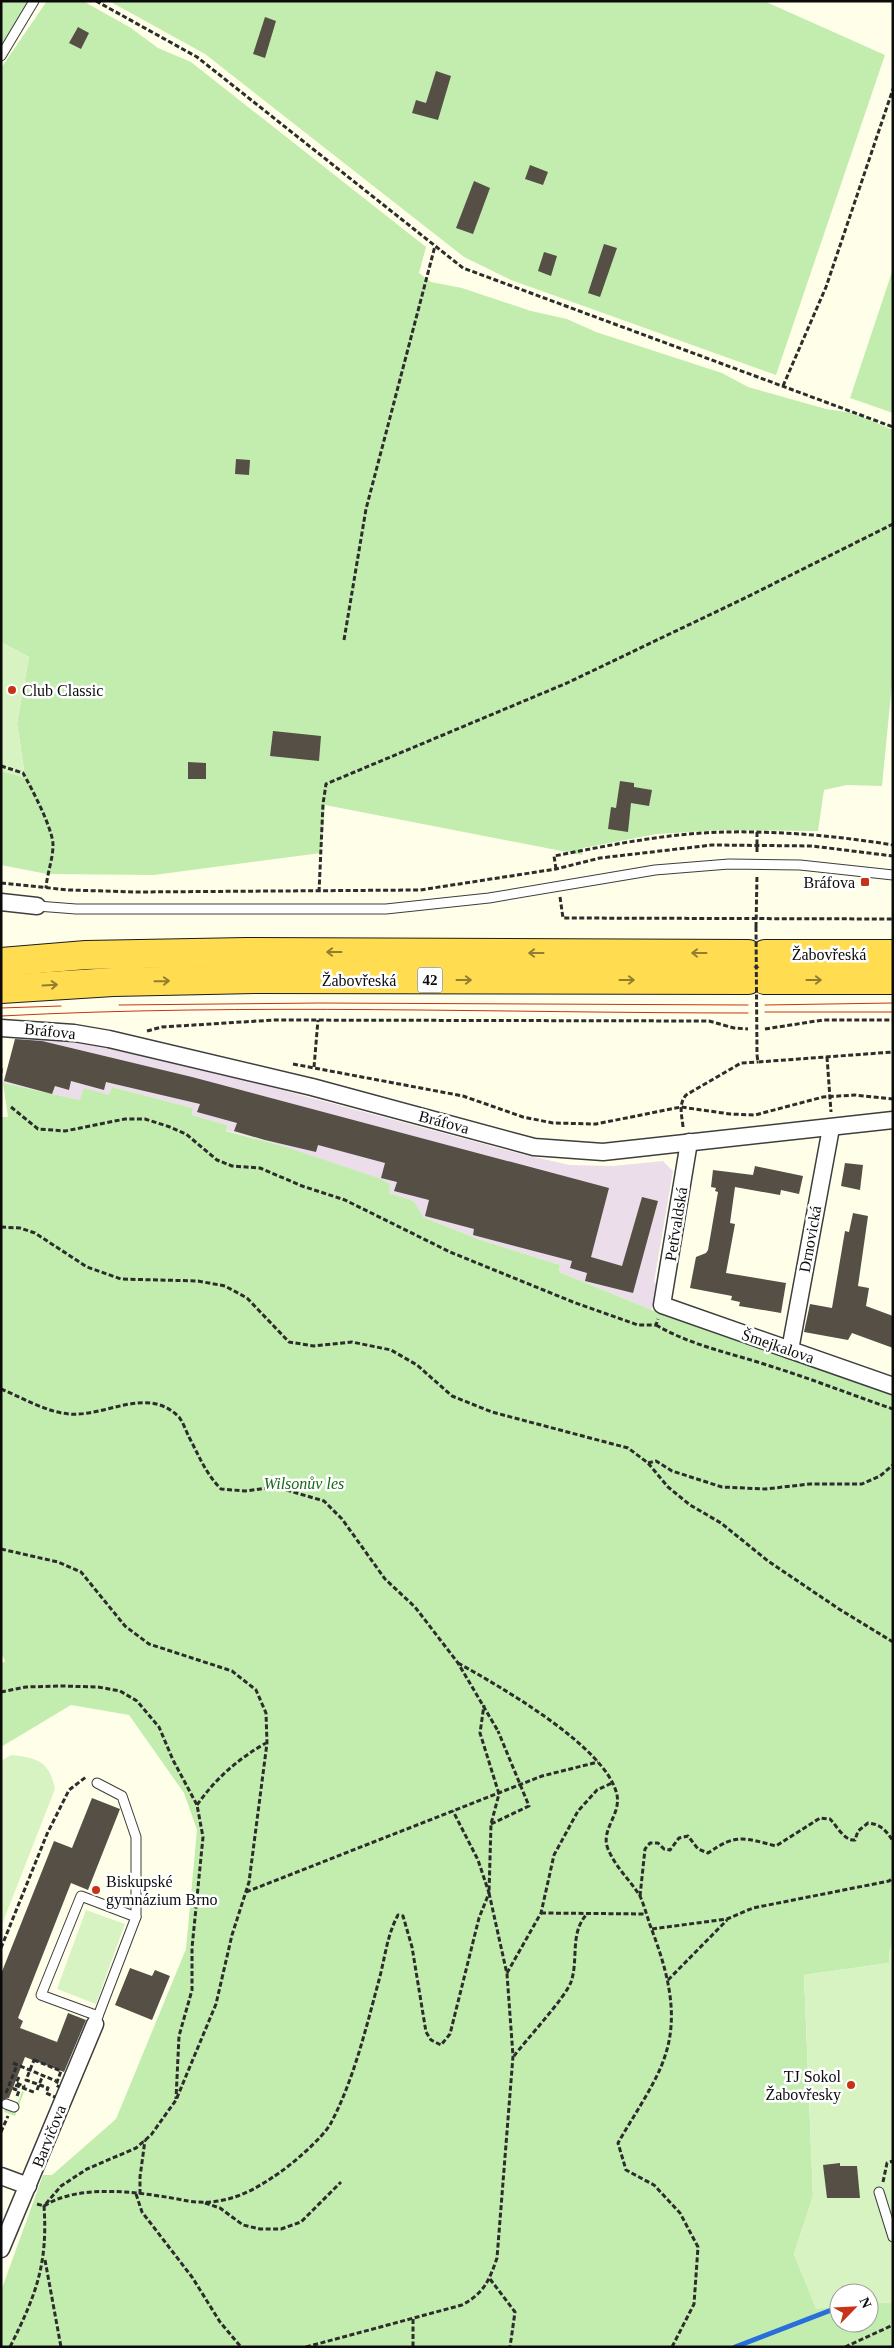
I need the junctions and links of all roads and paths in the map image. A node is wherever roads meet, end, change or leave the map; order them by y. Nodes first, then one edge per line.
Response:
1 (34, 1) edge
2 (96, 1) edge
3 (1, 56) edge
4 (893, 89) edge
5 (435, 246) junction
6 (783, 386) junction
7 (893, 427) edge
8 (893, 524) edge
9 (344, 640) dead end
10 (1, 766) edge
11 (756, 832) junction
12 (757, 845) dead end
13 (893, 845) edge
14 (556, 869) dead end
15 (749, 874) dead end
16 (766, 874) dead end
17 (893, 875) edge
18 (1, 884) edge
19 (757, 884) dead end
20 (46, 888) junction
21 (569, 896) dead end
22 (1, 902) edge
23 (37, 906) joint
24 (893, 918) edge
25 (757, 919) junction
26 (893, 954) edge
27 (1, 962) edge
28 (756, 967) junction
29 (893, 980) edge
30 (1, 989) edge
31 (318, 1020) junction
32 (893, 1020) edge
33 (1, 1028) edge
34 (748, 1029) dead end
35 (765, 1029) dead end
36 (145, 1031) dead end
37 (893, 1052) edge
38 (827, 1057) junction
39 (758, 1062) junction
40 (285, 1063) dead end
41 (314, 1067) junction
42 (1, 1068) edge
43 (1, 1073) edge
44 (312, 1087) junction
45 (831, 1096) junction
46 (893, 1099) edge
47 (11, 1107) dead end
48 (681, 1107) junction
49 (893, 1120) edge
50 (831, 1128) junction
51 (689, 1142) junction
52 (1, 1227) edge
53 (662, 1305) junction
54 (656, 1325) junction
55 (790, 1350) junction
56 (893, 1386) edge
57 (1, 1389) edge
58 (893, 1409) edge
59 (648, 1463) junction
60 (893, 1465) edge
61 (1, 1549) edge
62 (893, 1642) edge
63 (458, 1663) junction
64 (1, 1692) edge
65 (484, 1705) junction
66 (267, 1743) junction
67 (598, 1762) junction
68 (98, 1783) joint
69 (612, 1783) junction
70 (499, 1794) junction
71 (197, 1805) junction
72 (453, 1811) junction
73 (491, 1824) junction
74 (893, 1841) edge
75 (893, 1878) edge
76 (246, 1892) junction
77 (490, 1893) junction
78 (640, 1896) junction
79 (541, 1913) junction
80 (588, 1913) junction
81 (646, 1914) junction
82 (136, 1917) junction
83 (727, 1919) junction
84 (652, 1929) junction
85 (1, 1948) edge
86 (506, 1974) junction
87 (668, 1980) junction
88 (97, 2020) junction
89 (513, 2056) junction
90 (12, 2063) dead end
91 (17, 2065) junction
92 (30, 2070) junction
93 (43, 2076) junction
94 (19, 2077) dead end
95 (11, 2080) dead end
96 (57, 2081) junction
97 (39, 2085) junction
98 (23, 2088) junction
99 (19, 2091) dead end
100 (176, 2100) junction
101 (14, 2118) dead end
102 (1, 2132) edge
103 (145, 2140) junction
104 (893, 2161) edge
105 (1, 2176) edge
106 (341, 2182) dead end
107 (28, 2186) junction
108 (879, 2192) joint
109 (136, 2194) junction
110 (140, 2194) junction
111 (205, 2202) junction
112 (44, 2206) junction
113 (893, 2237) edge
114 (1, 2249) edge
115 (44, 2256) junction
116 (490, 2279) junction
117 (413, 2319) junction
118 (893, 2325) edge
119 (10, 2347) edge
120 (61, 2347) edge
121 (241, 2347) edge
122 (306, 2347) edge
123 (413, 2347) edge
124 (510, 2347) edge
125 (672, 2347) edge
126 (845, 2347) edge

1 - 3 lane
2 - 5 path
4 - 6 path
5 - 6 path
5 - 9 path
6 - 7 path
8 - 20 path
10 - 20 path
11 - 12 path
11 - 13 path
11 - 14 path
15 - 16 path
17 - 23 lane
18 - 20 path
19 - 25 path
21 - 25 path
22 - 23 street
24 - 25 path
25 - 39 path, bridge
26 - 28 highway, Žabovřeská / 42
28 -> 27 highway, Žabovřeská / 42
28 -> 29 highway, Žabovřeská / 42
30 -> 28 highway, Žabovřeská / 42
31 - 34 path
31 - 36 path
31 - 41 path
32 - 35 path
33 - 44 street, Bráfova
37 - 38 path
38 - 39 path
38 - 45 path
39 - 48 path
40 - 41 path
41 - 44 path
41 - 48 path
42 - 43 path
44 - 51 street, Bráfova
45 - 46 path
45 - 48 path
47 - 54 path
49 - 50 street, Bráfova
50 - 51 street, Bráfova
50 - 55 street, Drnovická
51 - 53 street, Petřvaldská
52 - 59 path
53 - 54 path
53 - 55 street, Šmejkalova
54 - 58 path
55 - 56 street, Šmejkalova
57 - 63 path
59 - 60 path
59 - 62 path
61 - 66 path
63 - 65 path
63 - 67 path
64 - 71 path
65 - 70 path
65 - 73 path, bridge
66 - 71 path
66 - 76 path
67 - 69 path
67 - 70 path
68 - 82 lane
68 - 85 path
69 - 78 path
69 - 79 path
70 - 72 path
70 - 73 path
71 - 100 path
72 - 76 path
72 - 77 path
73 - 77 path
74 - 78 path
75 - 83 path
76 - 100 path
77 - 86 path
77 - 111 path
78 - 81 path
79 - 80 path
79 - 86 path
80 - 81 path
80 - 89 path
81 - 84 path
82 - 88 lane
82 - 88 lane
83 - 84 path
83 - 87 path
84 - 87 path
86 - 89 path
87 - 125 path
88 - 107 street, Barvičova
89 - 116 path
90 - 91 path
91 - 92 path
91 - 95 path
92 - 93 path
92 - 96 path
92 - 97 path
93 - 96 path
93 - 97 path
94 - 98 path
96 - 97 path
97 - 98 path
98 - 99 path
100 - 103 path
101 - 102 path
103 - 110 path
103 - 112 path
104 - 108 path
105 - 107 street
106 - 111 path
107 - 114 street, Barvičova
108 - 113 lane
109 - 110 path
109 - 112 path
109 - 121 path
110 - 111 path
112 - 115 path
115 - 119 path
115 - 120 path
116 - 117 path
116 - 124 path
117 - 122 path
117 - 123 path
118 - 126 path

